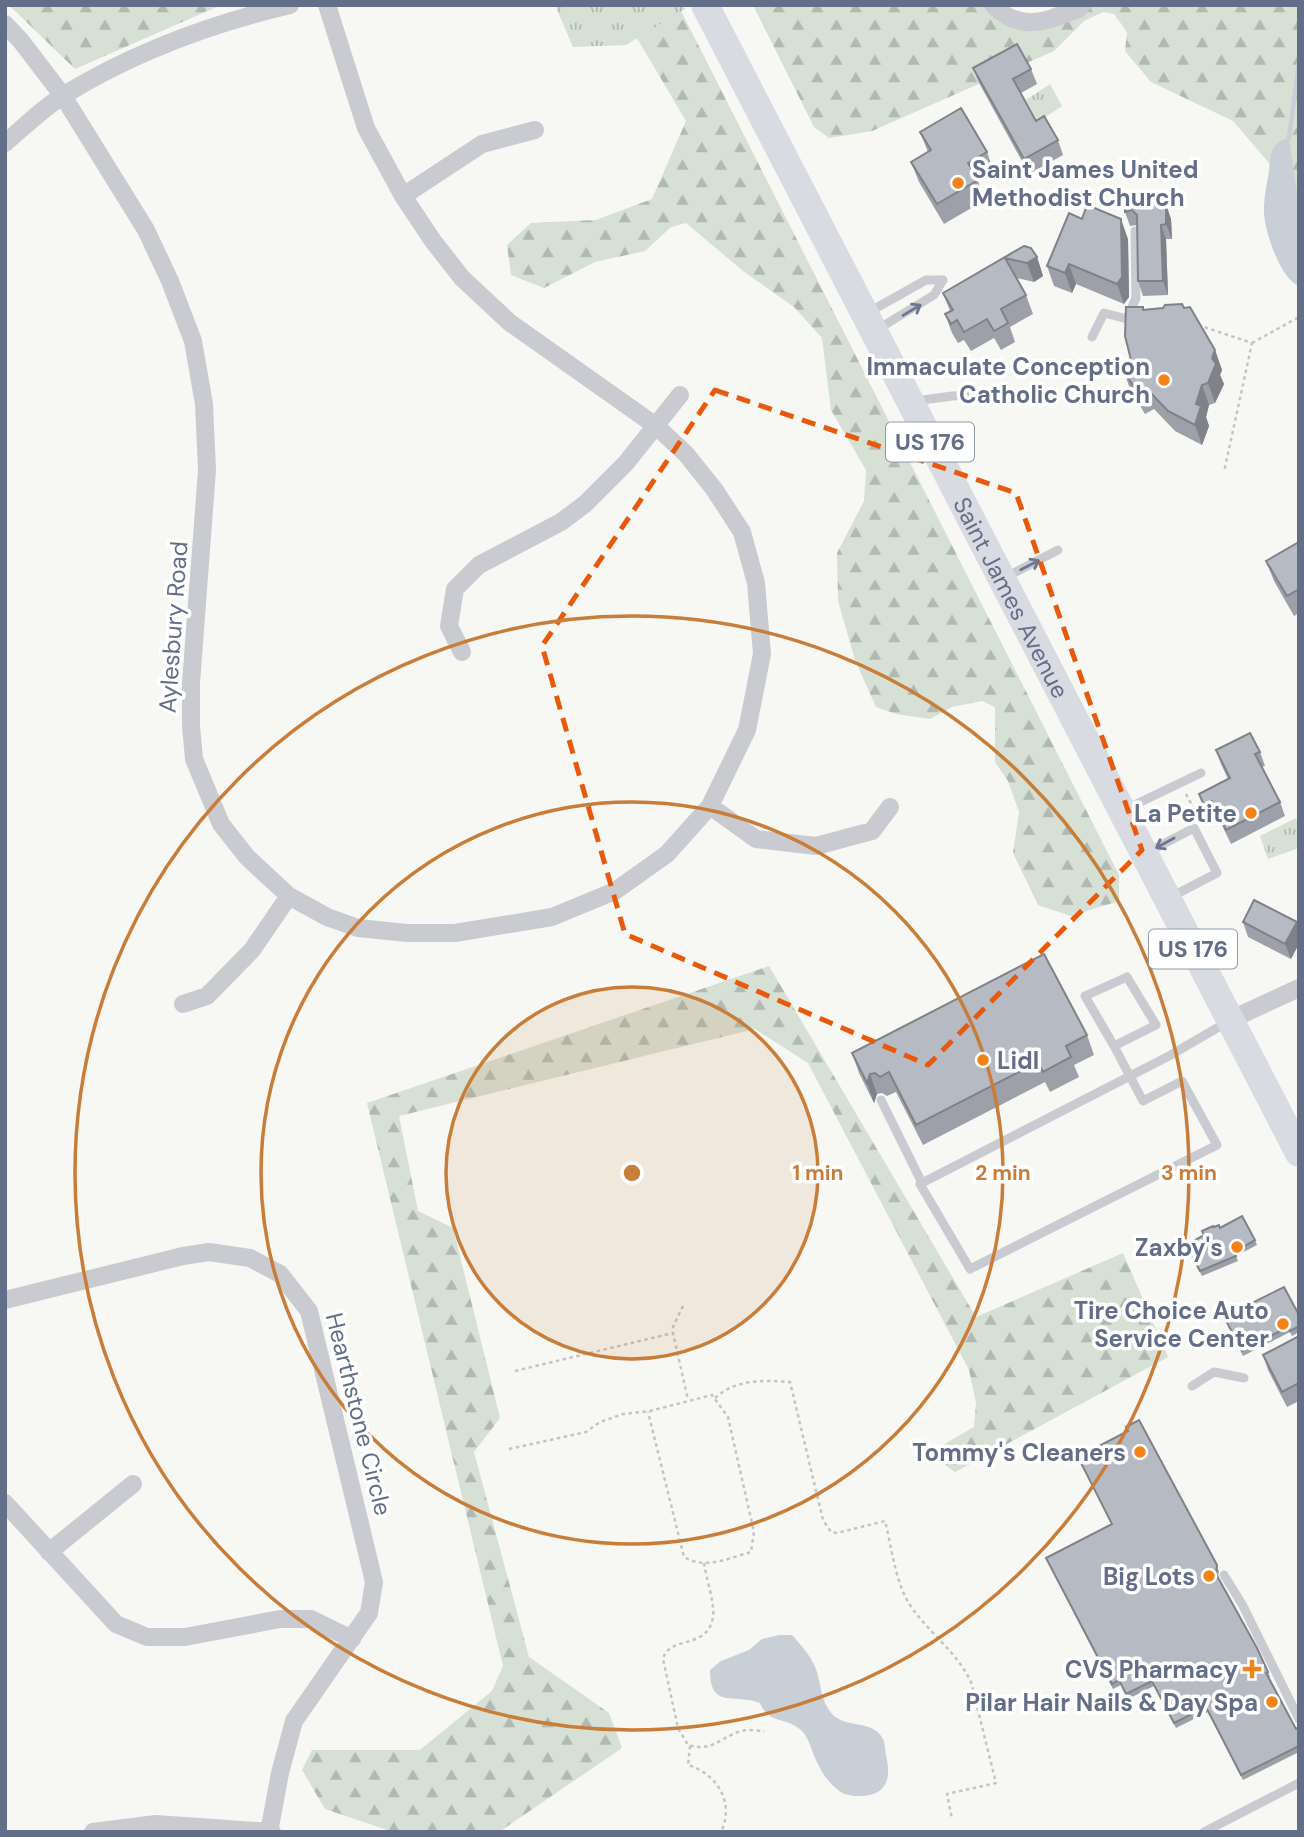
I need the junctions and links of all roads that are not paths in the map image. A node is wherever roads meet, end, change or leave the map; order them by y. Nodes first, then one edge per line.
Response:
1 (290, 5) edge
2 (327, 5) edge
3 (705, 5) edge
4 (993, 5) edge
5 (1082, 5) edge
6 (5, 24) edge
7 (63, 96) junction
8 (535, 130) dead end
9 (5, 143) edge
10 (403, 196) junction
11 (1135, 231) edge
12 (869, 323) junction
13 (1092, 337) dead end
14 (680, 395) dead end
15 (976, 395) dead end
16 (910, 402) junction
17 (656, 426) junction
18 (1058, 550) dead end
19 (1001, 579) junction
20 (462, 652) dead end
21 (1201, 773) dead end
22 (710, 806) junction
23 (890, 807) dead end
24 (1121, 812) junction
25 (1143, 855) junction
26 (289, 896) junction
27 (1167, 899) junction
28 (1299, 988) edge
29 (183, 1004) dead end
30 (1230, 1020) junction
31 (1114, 1046) junction
32 (1129, 1077) junction
33 (881, 1100) dead end
34 (1299, 1153) edge
35 (922, 1183) junction
36 (5, 1300) edge
37 (1244, 1378) dead end
38 (1192, 1386) dead end
39 (133, 1484) dead end
40 (5, 1503) edge
41 (50, 1552) junction
42 (1224, 1576) dead end
43 (352, 1639) junction
44 (1299, 1719) edge
45 (1299, 1783) edge
46 (270, 1831) edge
47 (93, 1832) edge
48 (1204, 1832) edge

1 - 7 street
2 - 10 street, Aylesbury Road
3 - 12 main road, Saint James Avenue / US 176
4 - 5 street
6 - 7 street, Aylesbury Road
7 - 9 street
7 - 26 street, Aylesbury Road
8 - 10 street
10 - 17 street, Aylesbury Road
11 - 13 lane
12 -> 12 lane
12 - 16 main road, Saint James Avenue / US 176
14 - 17 street
15 - 16 lane
16 - 19 main road, Saint James Avenue / US 176
17 - 20 street
17 - 22 street, Aylesbury Road
19 -> 18 lane
19 - 24 main road, Saint James Avenue / US 176
21 - 24 lane
22 - 23 street
22 - 26 street, Aylesbury Road
24 - 25 main road, Saint James Avenue / US 176
25 - 27 main road, Saint James Avenue / US 176
27 -> 25 lane
26 - 29 street
27 - 30 main road, Saint James Avenue / US 176
28 - 30 street
30 - 32 lane
30 - 34 main road, Saint James Avenue / US 176
31 - 31 lane
31 - 32 lane
32 - 35 lane
32 - 35 lane
33 - 35 lane
36 - 43 street, Hearthstone Circle
37 - 38 lane
39 - 41 street
40 - 41 street
41 - 43 street
42 - 44 lane
43 - 46 street, Hearthstone Circle
45 - 48 lane
46 - 47 street

